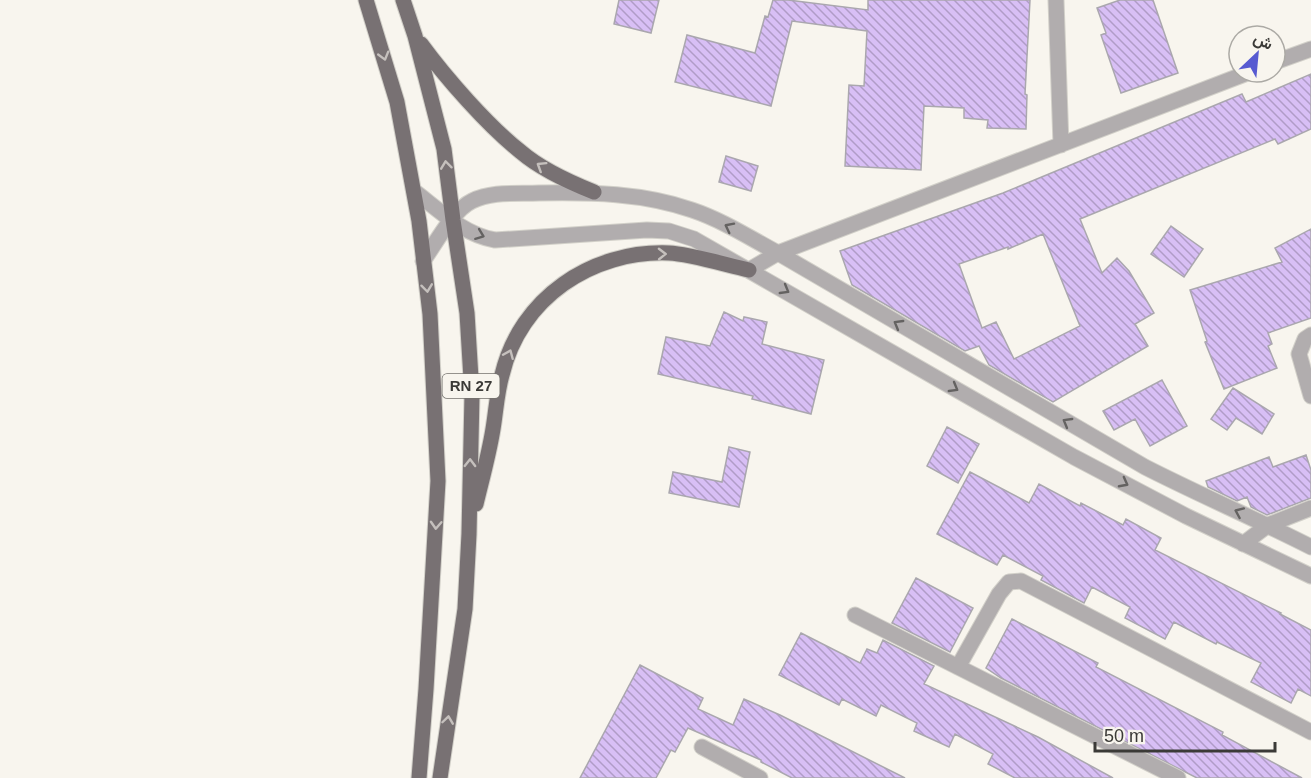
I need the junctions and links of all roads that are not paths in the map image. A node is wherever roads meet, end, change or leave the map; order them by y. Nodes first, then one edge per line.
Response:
1 (366, 0) edge
2 (403, 0) edge
3 (1056, 0) edge
4 (415, 36) junction
5 (1311, 48) edge
6 (1287, 57) edge
7 (1227, 81) edge
8 (1061, 145) junction
9 (414, 191) junction
10 (594, 192) junction
11 (453, 220) junction
12 (778, 253) junction
13 (423, 261) junction
14 (749, 270) junction
15 (1311, 336) edge
16 (1311, 396) edge
17 (1311, 508) edge
18 (1268, 525) junction
19 (469, 534) junction
20 (1243, 544) junction
21 (1311, 547) edge
22 (1311, 576) edge
23 (855, 615) dead end
24 (958, 667) junction
25 (1311, 732) edge
26 (702, 747) dead end
27 (419, 778) edge
28 (440, 778) edge
29 (760, 778) edge
30 (1178, 778) edge

1 -> 9 main road, RN 27
2 - 4 main road, RN 27
3 - 8 street
10 -> 4 main road
11 -> 4 main road, RN 27
5 - 6 street
7 - 8 street
8 - 12 street
9 - 11 street
9 - 13 main road, RN 27
10 - 11 street
12 -> 10 street
11 - 13 street
11 -> 14 street
19 -> 11 main road, RN 27
12 - 14 street
18 -> 12 street
13 -> 27 main road, RN 27
19 -> 14 main road
14 -> 20 street
15 - 16 street
17 - 18 street
18 - 20 street
18 - 21 street
28 -> 19 main road, RN 27
20 - 22 street
23 - 24 street
24 - 25 street
24 - 30 street
26 - 29 street

